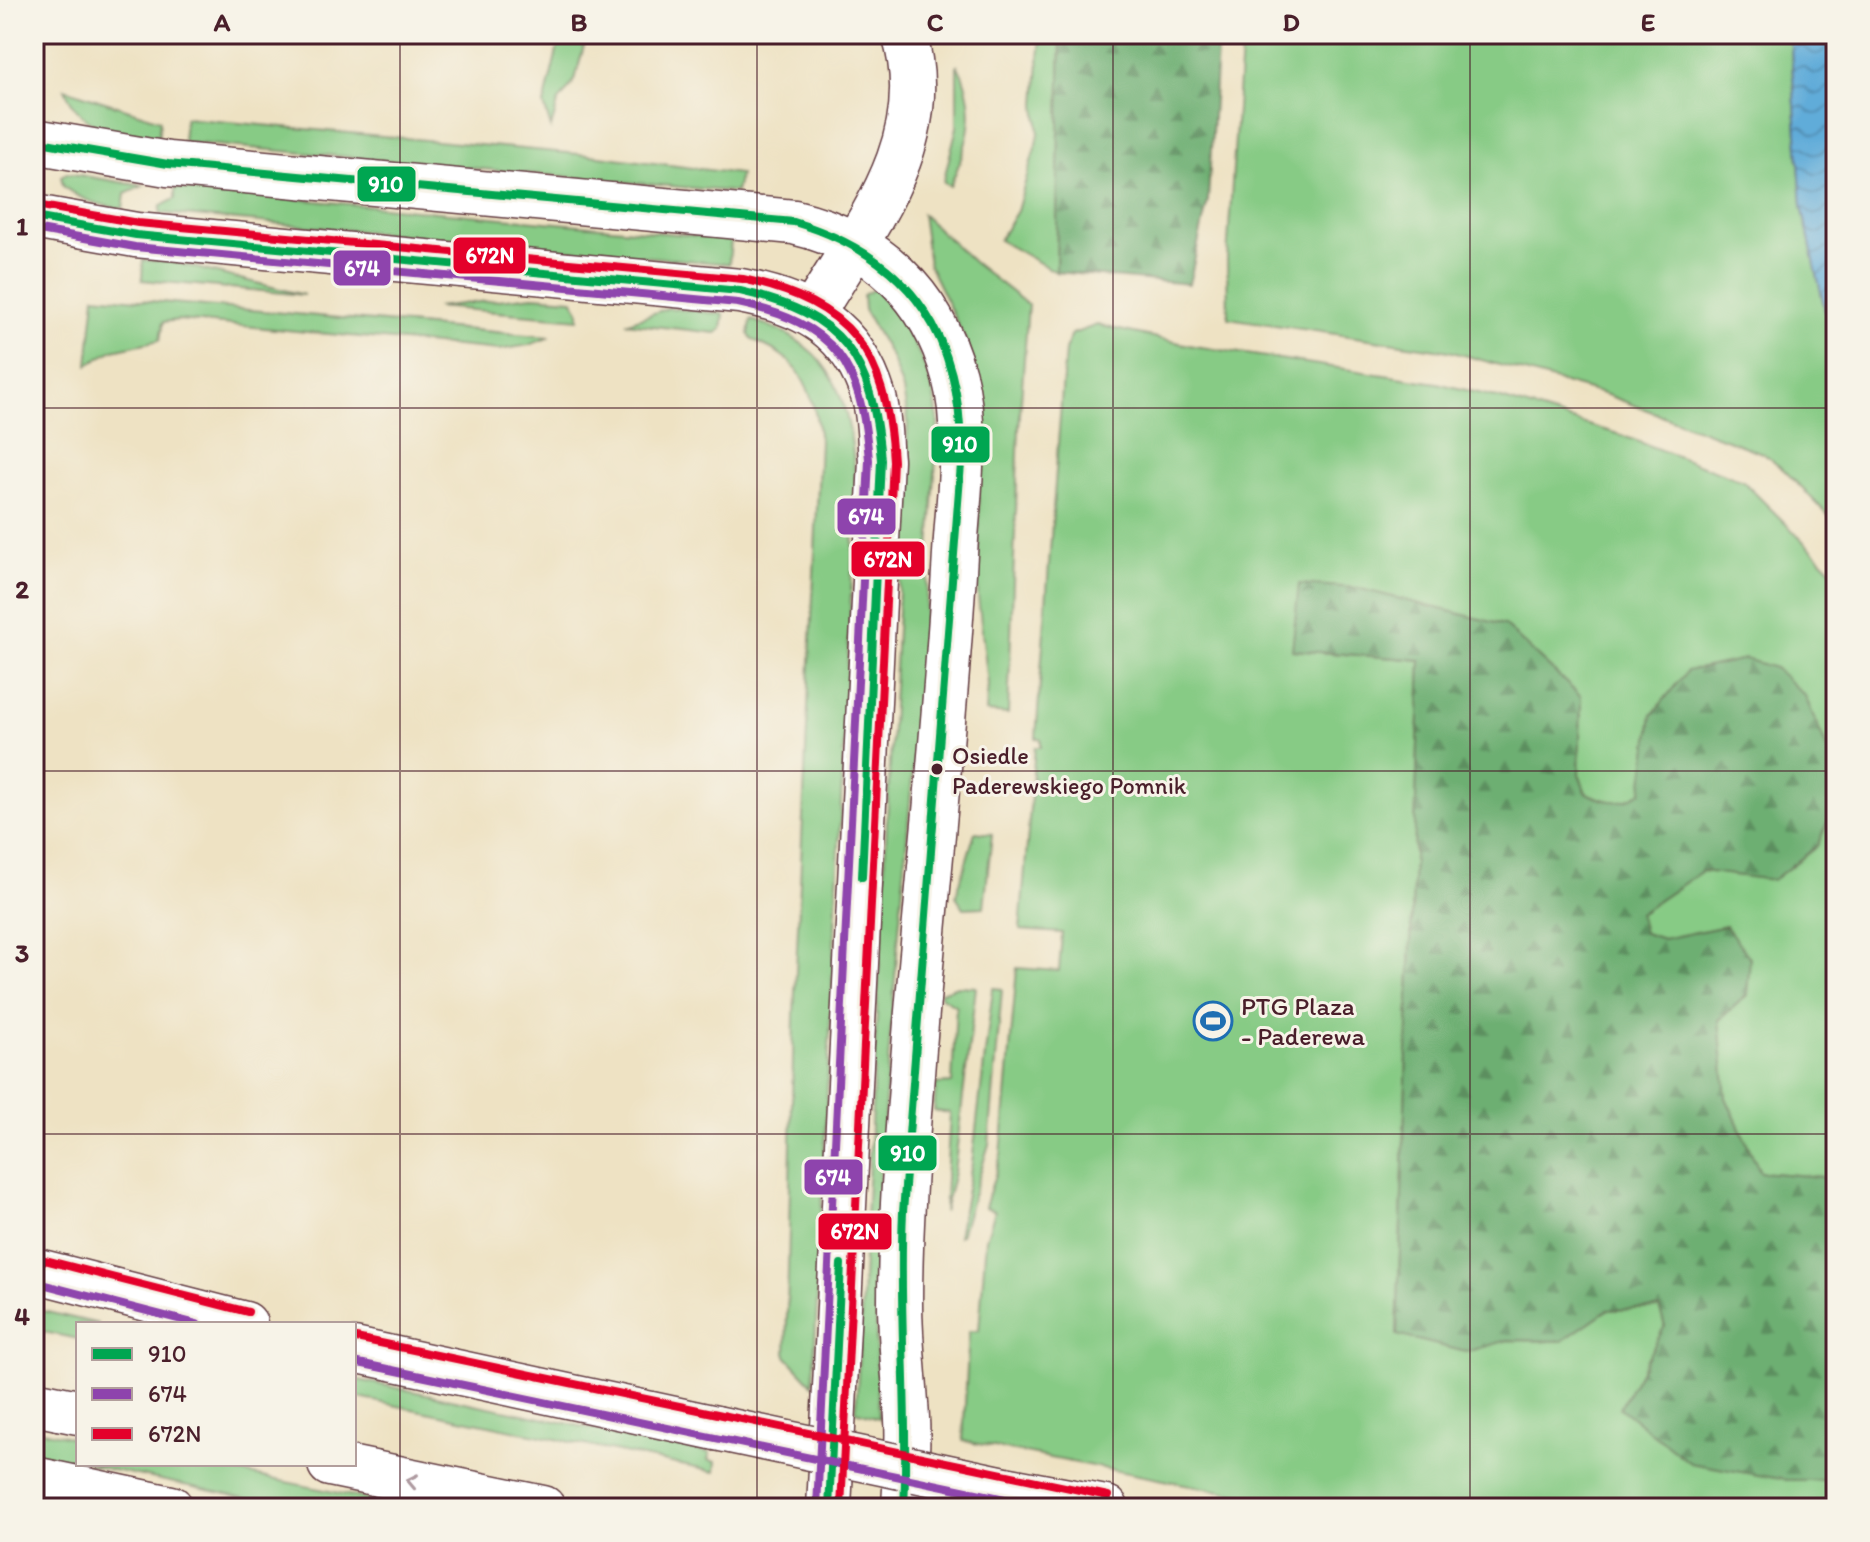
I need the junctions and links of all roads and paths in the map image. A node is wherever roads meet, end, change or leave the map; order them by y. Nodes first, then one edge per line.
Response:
1 (904, 34) edge
2 (34, 141) edge
3 (34, 217) edge
4 (854, 243) junction
5 (812, 314) junction
6 (34, 1270) edge
7 (237, 1322) edge
8 (356, 1350) edge
9 (34, 1403) edge
10 (76, 1412) edge
11 (340, 1466) edge
12 (34, 1479) edge
13 (171, 1508) edge
14 (543, 1508) edge
15 (829, 1508) edge
16 (904, 1508) edge
17 (1106, 1508) edge

1 - 4 main road
2 - 4 main road
3 - 5 main road
4 - 5 main road
4 - 16 main road
5 - 15 main road
6 - 7 main road
8 - 17 main road, bridge
9 - 10 main road
14 -> 11 main road
12 - 13 main road

